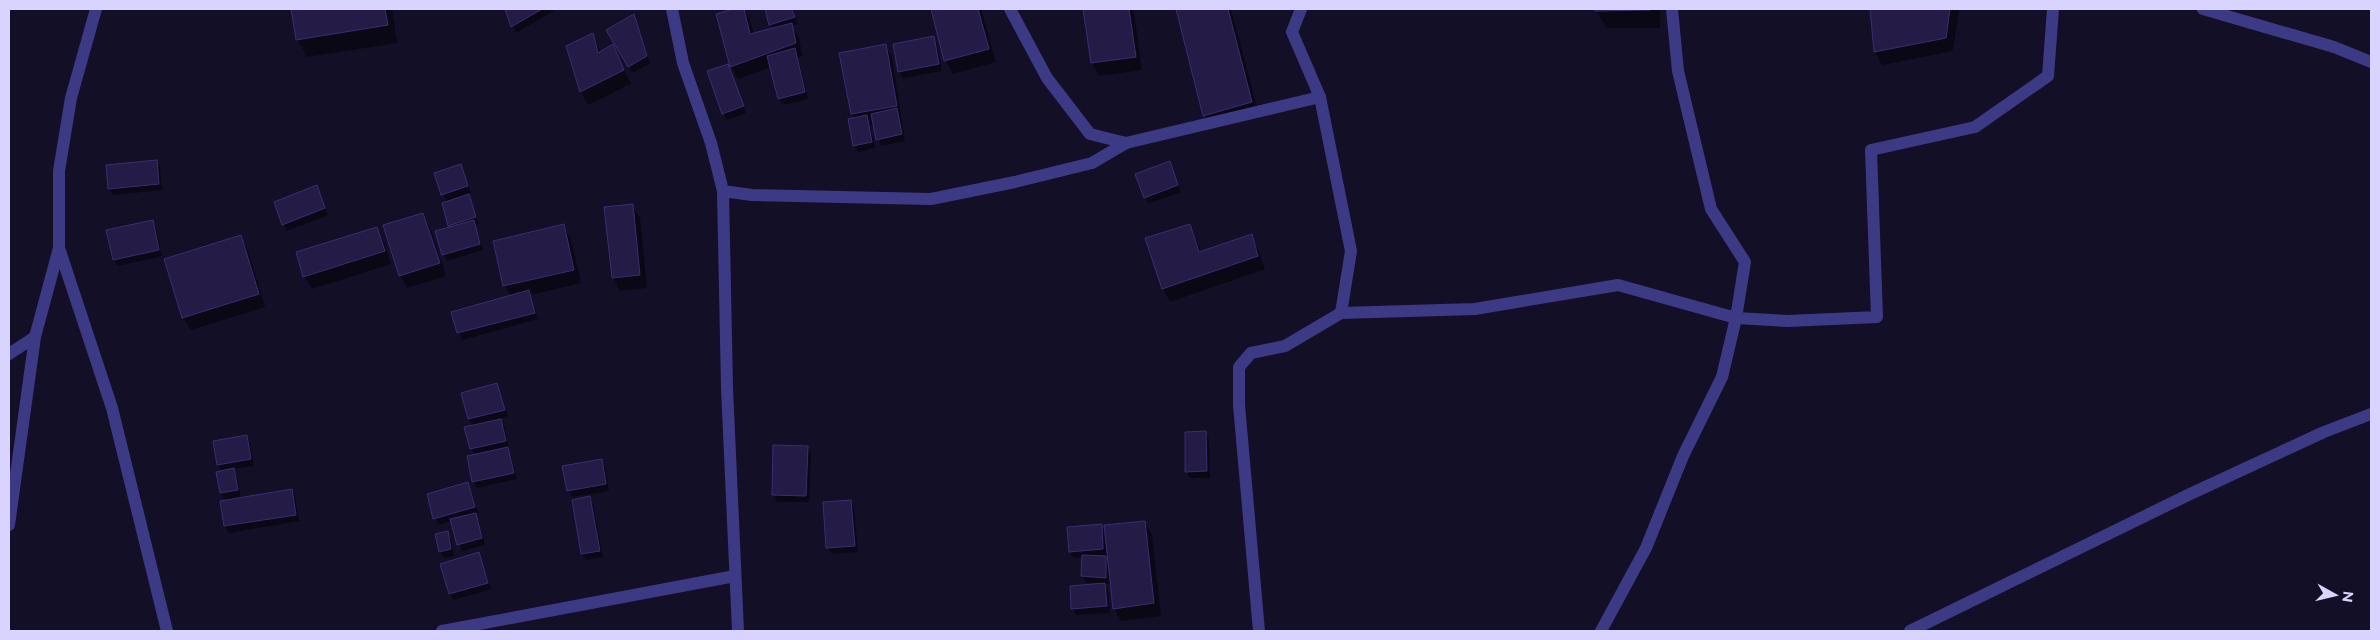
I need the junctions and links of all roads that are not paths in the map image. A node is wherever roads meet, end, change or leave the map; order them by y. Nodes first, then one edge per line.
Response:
1 (96, 9) edge
2 (672, 9) edge
3 (1010, 9) edge
4 (1301, 9) edge
5 (1672, 9) edge
6 (2053, 9) edge
7 (2203, 9) edge
8 (2371, 62) edge
9 (1320, 97) junction
10 (1126, 143) junction
11 (723, 192) junction
12 (59, 248) junction
13 (1341, 313) junction
14 (1736, 318) junction
15 (35, 337) junction
16 (9, 354) edge
17 (2371, 414) edge
18 (9, 525) edge
19 (735, 576) junction
20 (166, 631) edge
21 (442, 631) edge
22 (738, 631) edge
23 (1259, 631) edge
24 (1601, 631) edge
25 (1910, 631) edge

1 - 12 street
2 - 11 street
3 - 10 street
4 - 9 street
5 - 14 street
6 - 14 street
7 - 8 street
9 - 10 street
9 - 13 street
10 - 11 street
11 - 19 street
12 - 15 street
12 - 20 street
13 - 14 street
13 - 23 street
14 - 24 street
15 - 16 street
15 - 18 street
17 - 25 street
19 - 21 street
19 - 22 street

